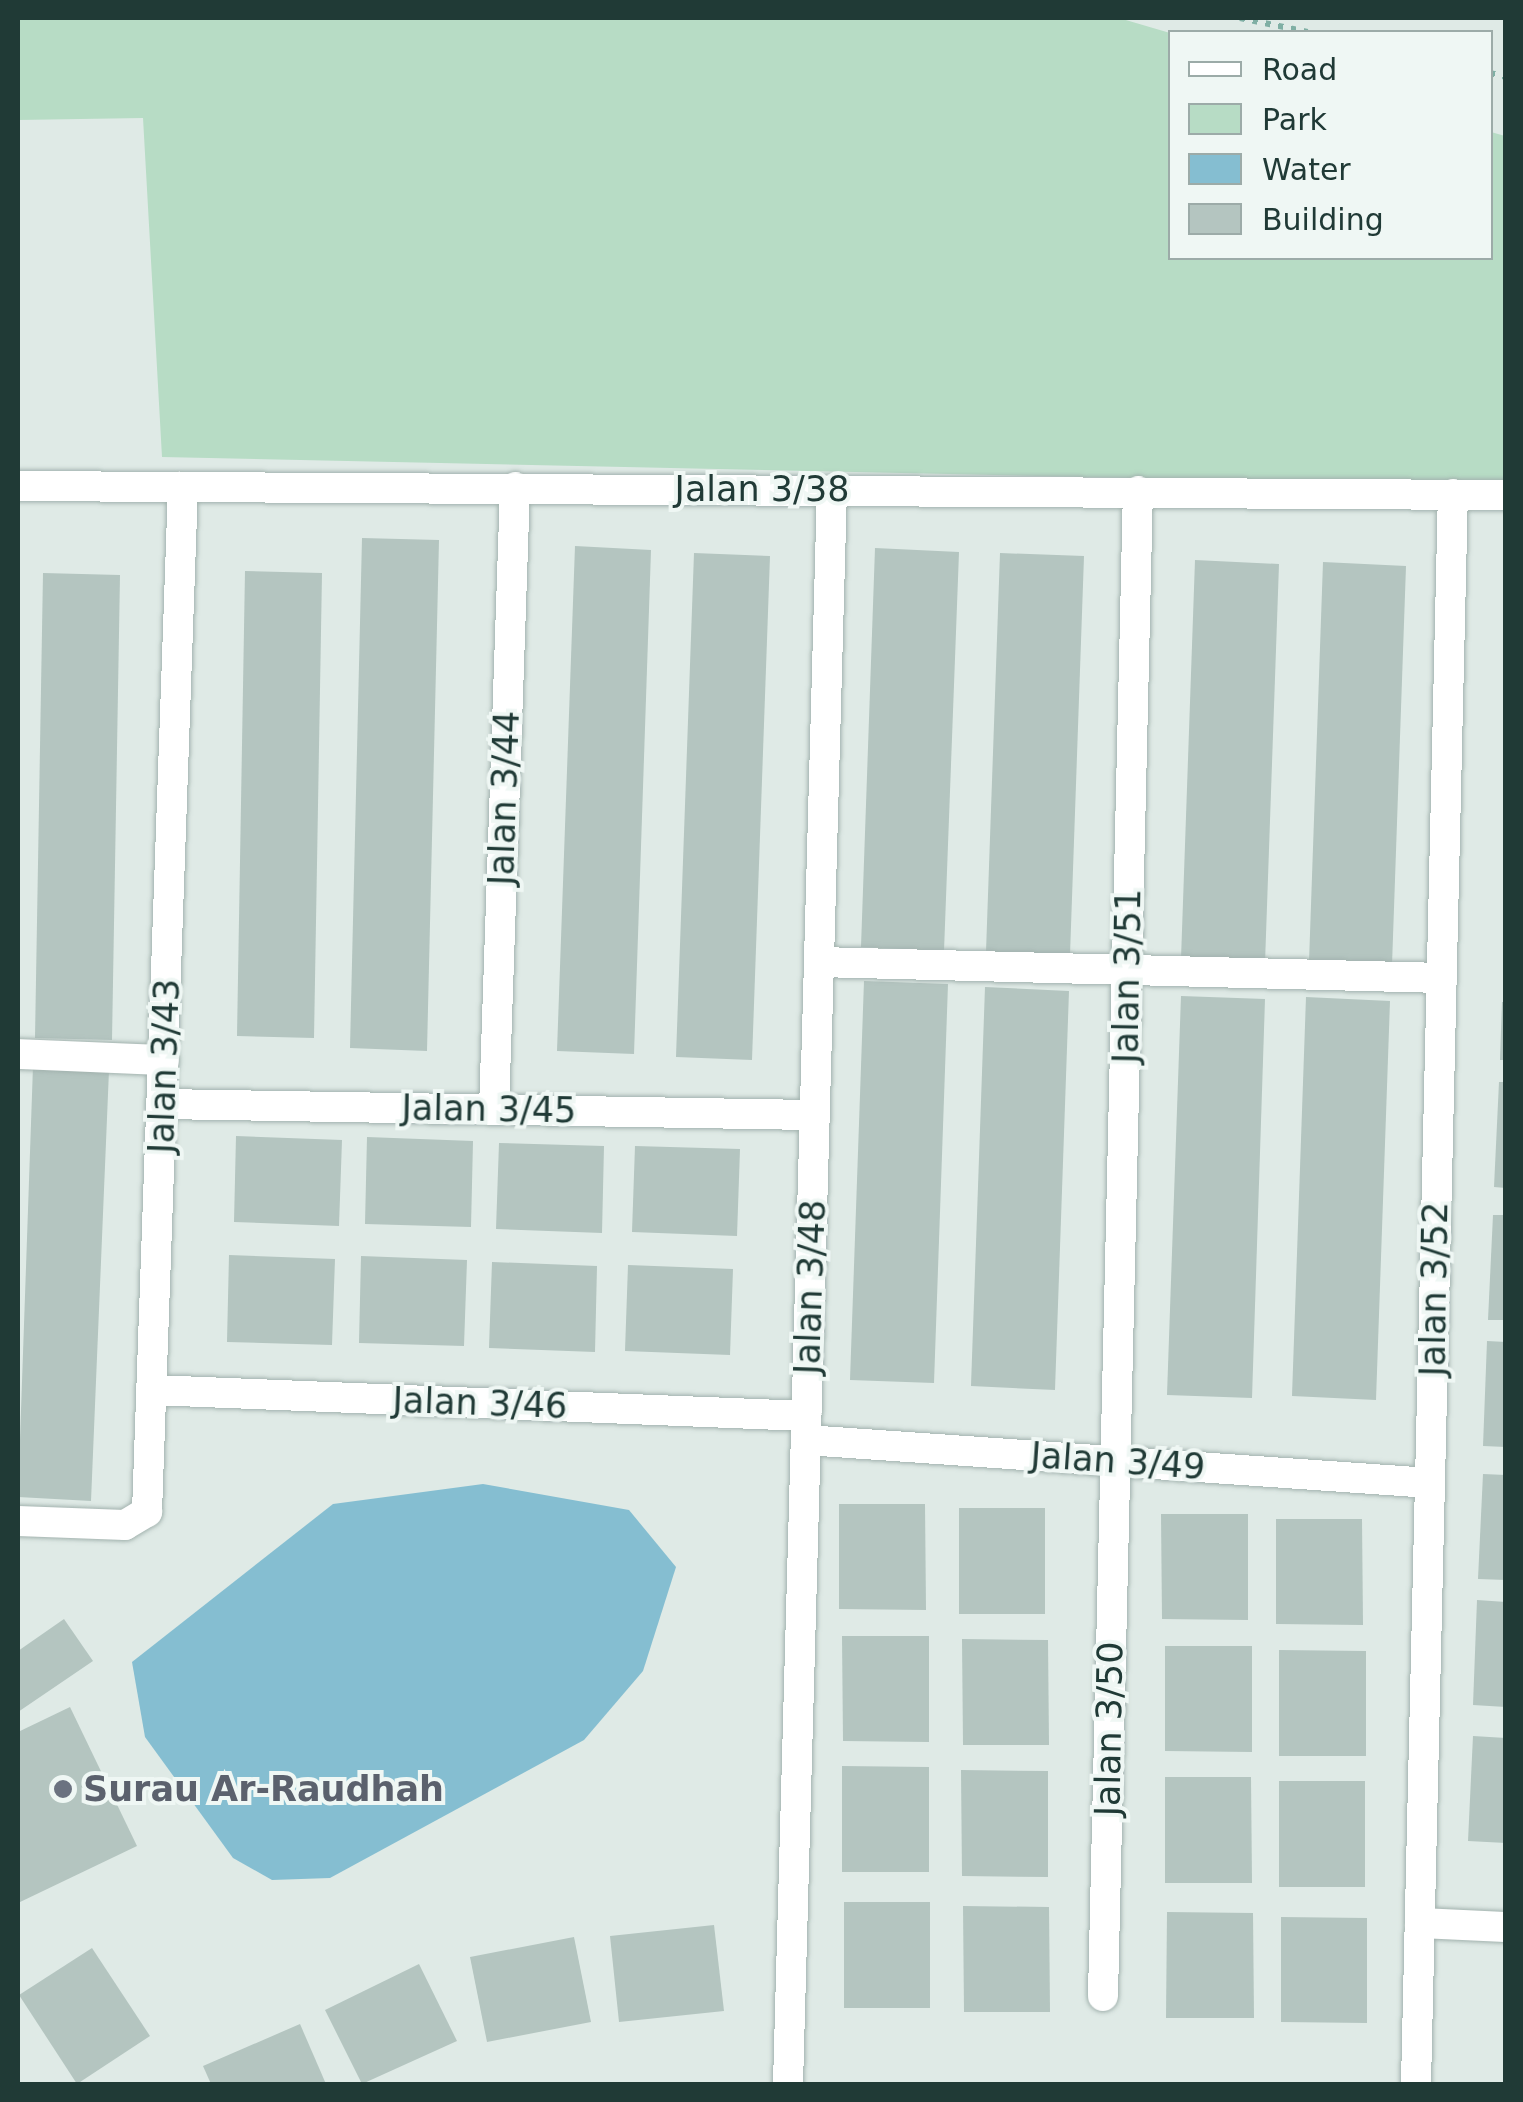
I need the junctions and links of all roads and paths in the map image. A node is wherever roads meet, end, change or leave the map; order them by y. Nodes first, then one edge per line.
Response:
1 (1240, 18) edge
2 (1298, 30) edge
3 (18, 486) edge
4 (183, 487) junction
5 (515, 487) junction
6 (832, 490) junction
7 (1138, 491) junction
8 (1452, 494) junction
9 (1506, 495) edge
10 (819, 962) junction
11 (1128, 970) junction
12 (1442, 978) junction
13 (18, 1054) edge
14 (164, 1060) junction
15 (162, 1104) junction
16 (494, 1108) junction
17 (815, 1115) junction
18 (153, 1390) junction
19 (806, 1428) junction
20 (1116, 1462) junction
21 (1430, 1482) junction
22 (18, 1520) edge
23 (1420, 1923) junction
24 (1506, 1927) edge
25 (1103, 1996) dead end
26 (788, 2084) edge
27 (1416, 2084) edge

1 - 2 path
3 - 4 street, Jalan 3/38
4 - 5 street, Jalan 3/38
4 - 14 street, Jalan 3/43
5 - 6 street, Jalan 3/38
5 - 16 street, Jalan 3/44
6 - 7 street, Jalan 3/38
6 - 10 street, Jalan 3/48
7 - 8 street, Jalan 3/38
7 - 11 street, Jalan 3/51
8 - 9 street, Jalan 3/38
8 - 12 street, Jalan 3/52
10 - 11 street
10 - 17 street, Jalan 3/48
11 - 12 street
11 - 20 street, Jalan 3/51
12 - 21 street, Jalan 3/52
13 - 14 street
14 - 15 street, Jalan 3/43
15 - 16 street, Jalan 3/45
15 - 18 street, Jalan 3/43
16 - 17 street, Jalan 3/45
17 - 19 street, Jalan 3/48
18 - 19 street, Jalan 3/46
18 - 22 street, Jalan 3/43
19 - 20 street, Jalan 3/49
19 - 26 street, Jalan 3/48
20 - 21 street, Jalan 3/49
20 - 25 street, Jalan 3/50
21 - 23 street, Jalan 3/52
23 - 24 street
23 - 27 street, Jalan 3/52

